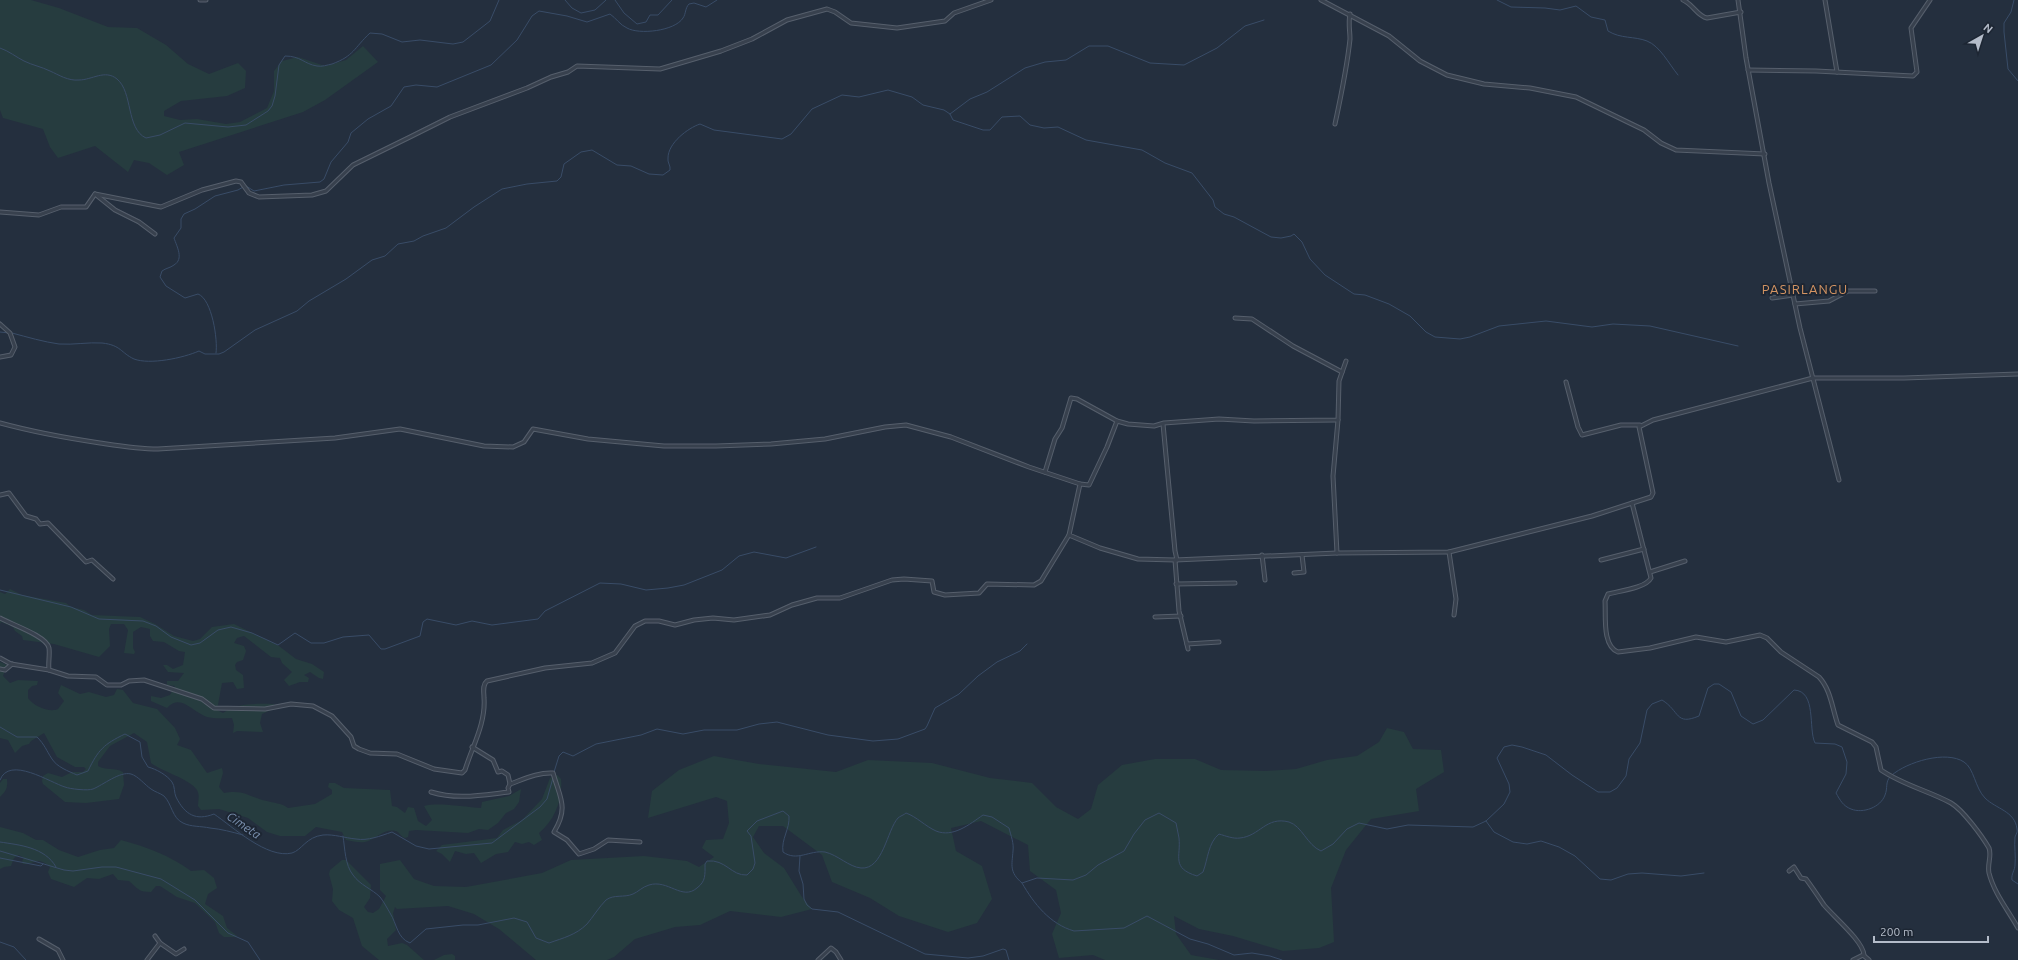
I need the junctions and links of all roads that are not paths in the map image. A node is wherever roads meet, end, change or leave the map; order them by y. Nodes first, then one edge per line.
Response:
1 (200, 0) edge
2 (206, 0) edge
3 (991, 0) edge
4 (1321, 0) edge
5 (1684, 0) edge
6 (1738, 0) edge
7 (1825, 0) edge
8 (1930, 0) edge
9 (1741, 12) junction
10 (1350, 14) junction
11 (1748, 70) junction
12 (1837, 72) junction
13 (1335, 124) dead end
14 (1765, 154) junction
15 (95, 194) junction
16 (0, 212) edge
17 (155, 234) dead end
18 (1875, 292) dead end
19 (1793, 295) junction
20 (1772, 298) dead end
21 (1795, 304) junction
22 (1236, 318) dead end
23 (0, 324) edge
24 (0, 356) edge
25 (1346, 361) dead end
26 (1342, 372) junction
27 (2018, 374) edge
28 (1813, 378) junction
29 (1566, 382) dead end
30 (1338, 420) junction
31 (1117, 421) junction
32 (0, 423) edge
33 (1163, 424) junction
34 (1640, 425) junction
35 (1044, 472) junction
36 (1839, 480) dead end
37 (1080, 484) junction
38 (0, 495) edge
39 (1632, 503) junction
40 (1069, 535) junction
41 (1644, 549) junction
42 (1449, 552) junction
43 (1337, 553) junction
44 (1262, 555) junction
45 (1302, 555) junction
46 (1176, 560) junction
47 (1602, 560) dead end
48 (1684, 561) dead end
49 (1650, 572) junction
50 (1294, 573) dead end
51 (113, 580) dead end
52 (1265, 580) dead end
53 (1235, 583) dead end
54 (1176, 584) junction
55 (1454, 615) dead end
56 (1181, 616) junction
57 (1155, 617) dead end
58 (0, 618) edge
59 (1219, 642) dead end
60 (1187, 644) junction
61 (1188, 649) dead end
62 (0, 658) edge
63 (12, 664) junction
64 (0, 669) edge
65 (49, 670) junction
66 (472, 747) junction
67 (510, 784) junction
68 (431, 792) dead end
69 (640, 842) dead end
70 (1788, 871) dead end
71 (2018, 928) edge
72 (155, 936) dead end
73 (39, 940) dead end
74 (160, 943) junction
75 (184, 949) dead end
76 (1864, 956) junction
77 (63, 960) edge
78 (148, 960) edge
79 (818, 960) edge
80 (841, 960) edge
81 (1853, 960) edge
82 (1869, 960) edge

1 - 2 street
3 - 15 street
4 - 10 street
5 - 9 street
6 - 9 street
7 - 12 street
8 - 12 street
9 - 11 street
10 - 13 street
10 - 14 street
11 - 12 street
11 - 14 street
14 - 19 street
15 - 16 street
15 - 17 street
18 - 21 street
19 - 20 street
19 - 21 street
21 - 28 street
22 - 26 street
23 - 24 street
25 - 26 street
26 - 30 street
27 - 28 street
28 - 34 street
28 - 36 street
29 - 34 street
30 - 33 street
30 - 43 street
31 - 33 street
31 - 35 street
31 - 37 street
32 - 35 street
33 - 46 street
34 - 39 street
35 - 37 street
37 - 40 street
38 - 51 street
39 - 41 street
39 - 42 street
40 - 46 street
40 - 66 street
41 - 47 street
41 - 49 street
42 - 43 street
42 - 55 street
43 - 45 street
44 - 45 street
44 - 46 street
44 - 52 street
45 - 50 street
46 - 54 street
48 - 49 street
49 - 71 street
53 - 54 street
54 - 56 street
56 - 57 street
56 - 60 street
58 - 65 street
59 - 60 street
60 - 61 street
62 - 63 street
63 - 64 street
63 - 65 street
65 - 66 street
66 - 67 street
67 - 68 street
67 - 69 street
70 - 76 street
72 - 74 street
73 - 77 street
74 - 75 street
74 - 78 street
76 - 81 street
76 - 82 street
79 - 80 street

